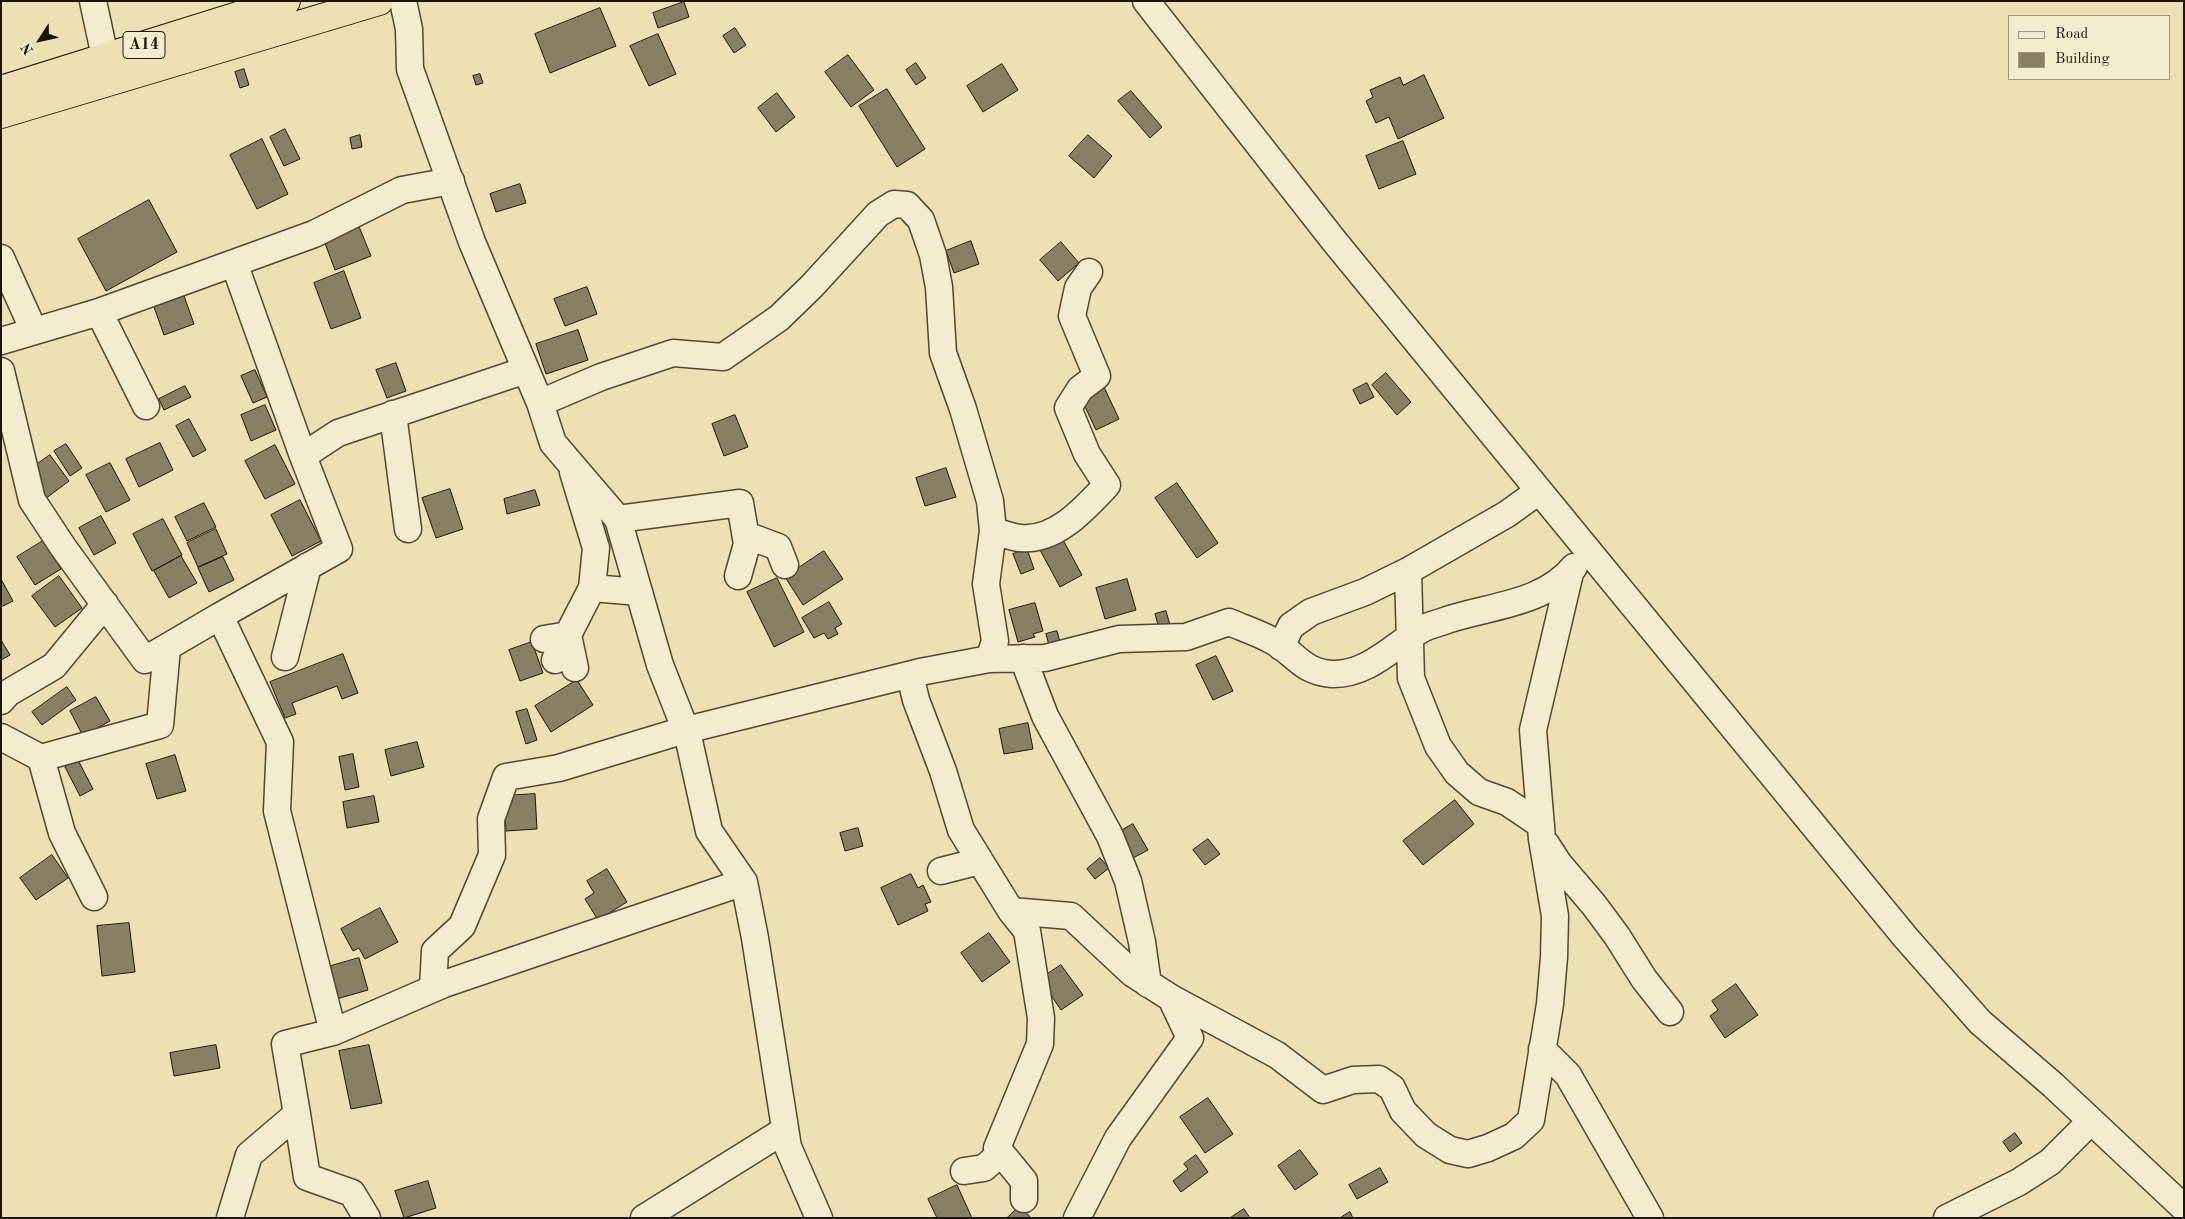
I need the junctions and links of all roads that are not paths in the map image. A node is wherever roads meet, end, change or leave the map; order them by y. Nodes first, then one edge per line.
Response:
1 (93, 1) edge
2 (286, 1) edge
3 (379, 1) edge
4 (403, 1) edge
5 (1146, 1) edge
6 (105, 57) junction
7 (1, 90) edge
8 (1, 114) edge
9 (451, 181) junction
10 (1, 258) edge
11 (234, 263) junction
12 (1089, 272) dead end
13 (98, 312) junction
14 (34, 331) junction
15 (1, 341) edge
16 (1, 370) edge
17 (526, 370) junction
18 (540, 403) junction
19 (146, 406) dead end
20 (393, 414) junction
21 (303, 456) junction
22 (571, 464) junction
23 (1539, 491) junction
24 (618, 520) junction
25 (408, 528) dead end
26 (993, 531) junction
27 (746, 535) junction
28 (1588, 551) junction
29 (785, 565) dead end
30 (308, 566) junction
31 (1408, 571) junction
32 (1570, 573) junction
33 (738, 576) dead end
34 (592, 588) junction
35 (639, 592) junction
36 (105, 604) junction
37 (220, 616) junction
38 (1411, 637) junction
39 (1281, 647) junction
40 (167, 648) junction
41 (560, 651) dead end
42 (285, 657) dead end
43 (1023, 658) junction
44 (989, 659) junction
45 (910, 675) junction
46 (1, 701) edge
47 (686, 730) junction
48 (1, 737) edge
49 (41, 758) junction
50 (1541, 832) junction
51 (980, 861) junction
52 (941, 871) dead end
53 (744, 882) junction
54 (94, 897) dead end
55 (1011, 911) junction
56 (1148, 984) junction
57 (433, 988) junction
58 (1171, 998) junction
59 (1670, 1012) dead end
60 (333, 1032) junction
61 (1542, 1049) junction
62 (297, 1114) junction
63 (2091, 1121) junction
64 (785, 1130) junction
65 (1000, 1153) junction
66 (964, 1171) dead end
67 (1024, 1199) dead end
68 (2184, 1208) edge
69 (230, 1218) edge
70 (367, 1218) edge
71 (644, 1218) edge
72 (819, 1218) edge
73 (1077, 1218) edge
74 (1650, 1218) edge
75 (1947, 1218) edge

1 - 6 street
2 - 6 highway, A14
3 - 8 highway
4 - 9 street
5 - 23 street
6 - 7 highway, A14
9 - 11 street
9 - 17 street
10 - 14 street
11 - 13 street
11 - 21 street
12 - 26 street
13 - 14 street
13 - 19 street
14 - 15 street
16 - 36 street
17 - 18 street
17 - 20 street
18 - 22 street
18 - 26 street
20 - 21 street
20 - 25 street
21 - 30 street
22 - 24 street
22 - 34 street
23 - 28 street
23 - 31 street
24 - 27 street
24 - 35 street
26 - 44 street
27 - 29 street
27 - 33 street
28 - 32 street
28 - 63 street
30 - 37 street
30 - 42 street
31 - 38 street
31 - 39 street
32 - 38 street
32 - 50 street
34 - 35 street
34 - 41 street
35 - 47 street
36 - 40 street
36 - 46 street
37 - 40 street
37 - 60 street
38 - 39 street
38 - 50 street
39 - 43 street
40 - 49 street
43 - 44 street
43 - 56 street
44 - 45 street
45 - 47 street
45 - 51 street
47 - 53 street
47 - 57 street
48 - 49 street
49 - 54 street
50 - 59 street
50 - 61 street
51 - 52 street
51 - 55 street
53 - 57 street
53 - 64 street
55 - 56 street
55 - 65 street
56 - 58 street
57 - 60 street
58 - 61 street
58 - 73 street
60 - 62 street
61 - 74 street
62 - 69 street
62 - 70 street
63 - 68 street
63 - 75 street
64 - 71 street
64 - 72 street
65 - 66 street
65 - 67 street

